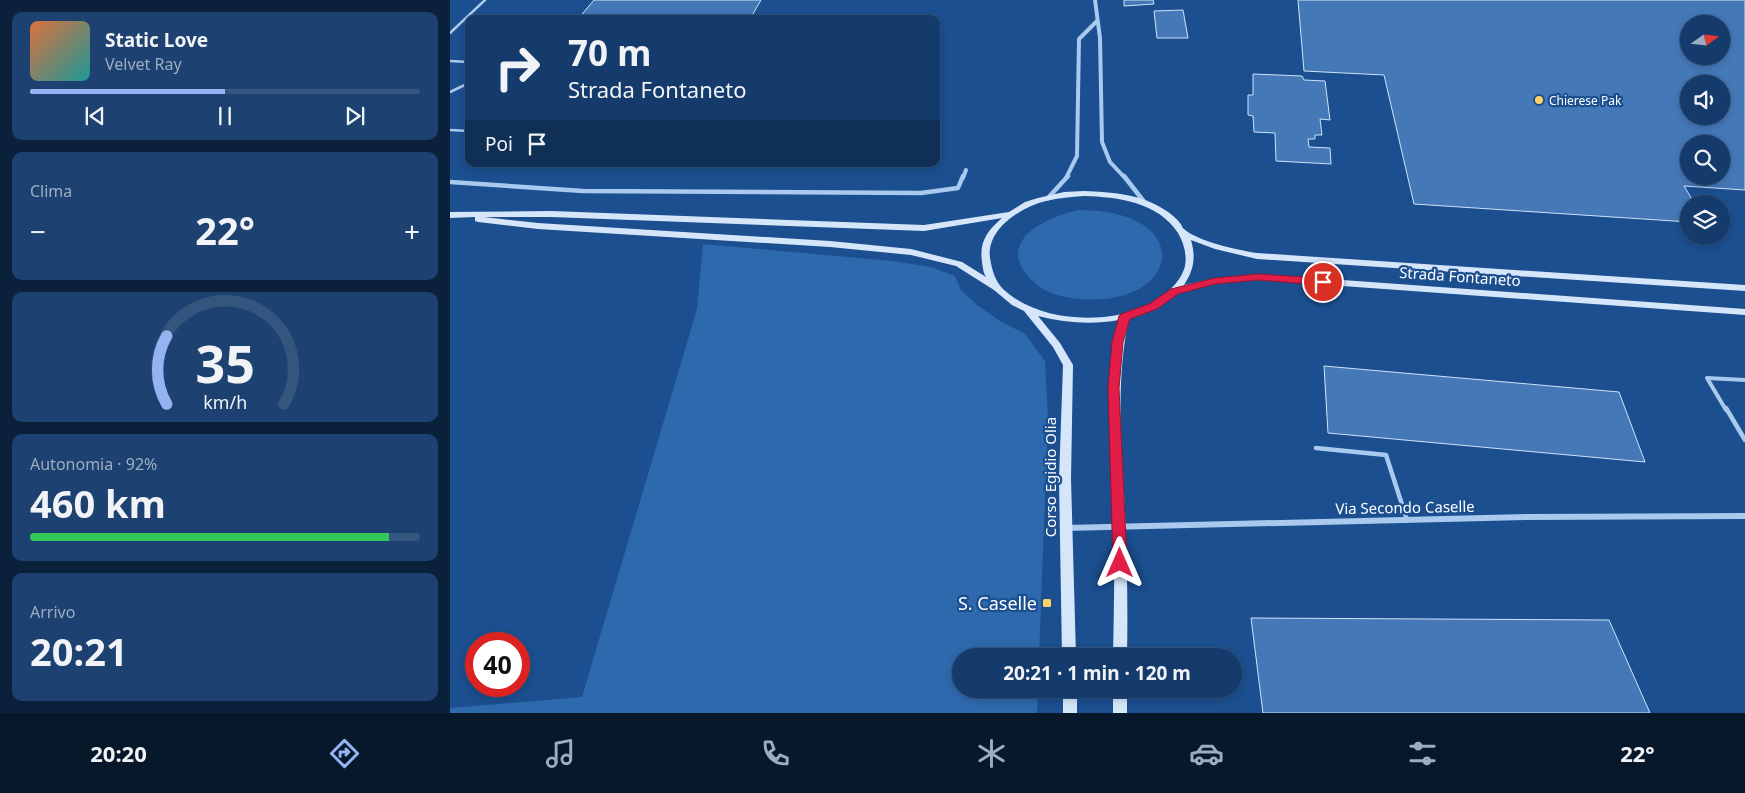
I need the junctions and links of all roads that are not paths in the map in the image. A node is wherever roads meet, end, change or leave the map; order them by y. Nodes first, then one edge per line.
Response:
1 (485, 0) edge
2 (1096, 0) edge
3 (469, 15) edge
4 (465, 19) edge
5 (1098, 21) junction
6 (450, 33) edge
7 (450, 61) edge
8 (465, 62) edge
9 (465, 85) edge
10 (450, 92) edge
11 (450, 130) edge
12 (465, 131) edge
13 (966, 170) dead end
14 (450, 182) edge
15 (1048, 198) junction
16 (1145, 203) junction
17 (1010, 214) junction
18 (450, 215) edge
19 (1183, 232) junction
20 (996, 288) junction
21 (1745, 288) edge
22 (1175, 291) junction
23 (1028, 310) junction
24 (1745, 312) edge
25 (1125, 316) junction
26 (1745, 380) edge
27 (1745, 440) edge
28 (1316, 448) dead end
29 (1745, 516) edge
30 (1406, 520) junction
31 (1120, 526) junction
32 (1065, 528) junction
33 (1069, 648) edge
34 (1120, 648) edge
35 (1070, 698) edge
36 (1120, 698) edge
37 (1070, 713) edge
38 (1120, 713) edge

1 - 3 lane
2 - 5 street
4 - 6 lane
5 - 15 street
5 - 16 street
7 - 8 lane
9 - 10 lane
11 - 12 lane
13 - 14 street
15 - 16 street, Strada Fontaneto
15 - 17 street, Strada Fontaneto
16 - 19 street, Strada Fontaneto
17 - 18 street
17 - 20 street, Strada Fontaneto
18 - 20 street
19 - 21 street
19 - 22 street, Strada Fontaneto
20 - 23 street, Strada Fontaneto
22 - 24 street, Strada Fontaneto
22 - 25 street, Strada Fontaneto
23 - 25 street, Strada Fontaneto
23 - 32 street, Corso Egidio Olia
25 - 31 street
26 - 27 lane
28 - 30 lane
29 - 30 street, Via Secondo Caselle
30 - 31 street, Via Secondo Caselle
31 - 32 street, Via Secondo Caselle
31 - 34 street
32 - 33 street, Corso Egidio Olia
35 - 37 street
36 - 38 street

